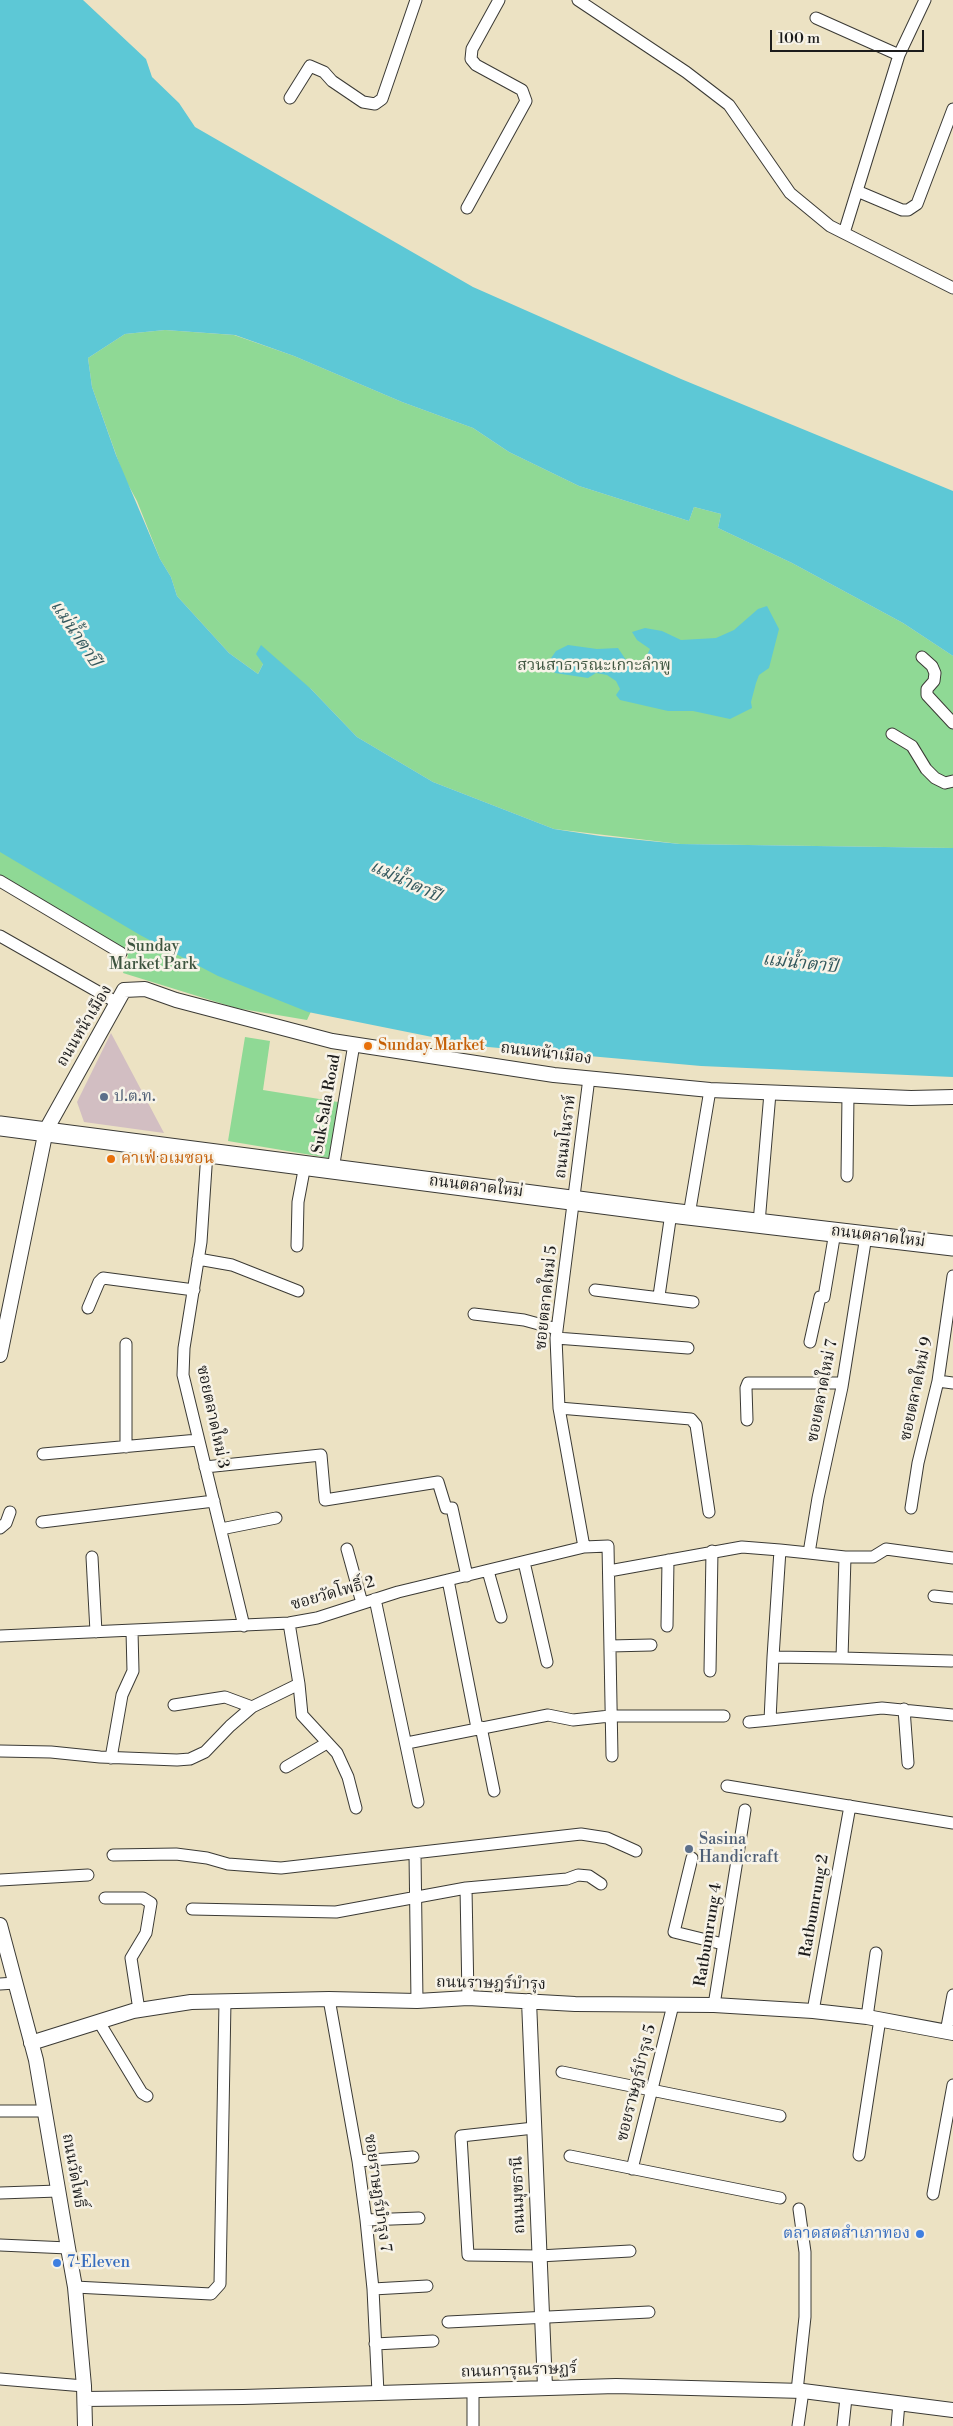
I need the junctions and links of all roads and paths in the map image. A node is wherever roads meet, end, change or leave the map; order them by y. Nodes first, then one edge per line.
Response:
1 (416, 0) edge
2 (499, 0) edge
3 (578, 0) edge
4 (925, 0) edge
5 (816, 18) dead end
6 (899, 55) junction
7 (290, 98) dead end
8 (953, 108) edge
9 (857, 191) junction
10 (467, 208) dead end
11 (844, 233) junction
12 (953, 288) edge
13 (922, 657) dead end
14 (953, 723) edge
15 (892, 734) dead end
16 (953, 781) edge
17 (0, 881) edge
18 (0, 936) edge
19 (121, 953) dead end
20 (116, 1002) junction
21 (354, 1044) junction
22 (590, 1078) junction
23 (710, 1090) junction
24 (770, 1093) junction
25 (848, 1096) junction
26 (953, 1097) edge
27 (0, 1126) edge
28 (46, 1130) junction
29 (207, 1152) junction
30 (305, 1165) junction
31 (333, 1168) junction
32 (847, 1176) dead end
33 (575, 1200) junction
34 (680, 1214) junction
35 (759, 1223) junction
36 (835, 1232) junction
37 (866, 1236) junction
38 (297, 1246) dead end
39 (953, 1246) edge
40 (198, 1259) junction
41 (953, 1276) edge
42 (194, 1290) junction
43 (595, 1290) dead end
44 (298, 1291) dead end
45 (659, 1296) junction
46 (693, 1302) dead end
47 (88, 1308) dead end
48 (474, 1314) dead end
49 (557, 1334) junction
50 (810, 1342) dead end
51 (126, 1344) dead end
52 (688, 1348) dead end
53 (0, 1355) edge
54 (938, 1381) junction
55 (842, 1383) junction
56 (953, 1383) edge
57 (559, 1408) junction
58 (747, 1420) dead end
59 (198, 1440) junction
60 (126, 1447) junction
61 (43, 1454) dead end
62 (205, 1467) junction
63 (214, 1501) junction
64 (911, 1508) dead end
65 (10, 1512) dead end
66 (708, 1512) dead end
67 (276, 1518) dead end
68 (42, 1522) dead end
69 (0, 1528) edge
70 (221, 1529) junction
71 (584, 1547) junction
72 (346, 1548) dead end
73 (780, 1550) junction
74 (712, 1551) junction
75 (810, 1553) junction
76 (92, 1557) dead end
77 (845, 1557) junction
78 (953, 1558) edge
79 (668, 1560) junction
80 (524, 1562) junction
81 (488, 1571) junction
82 (609, 1571) junction
83 (467, 1576) junction
84 (448, 1580) junction
85 (934, 1596) dead end
86 (953, 1598) edge
87 (374, 1599) junction
88 (362, 1604) junction
89 (501, 1617) dead end
90 (289, 1623) junction
91 (244, 1626) junction
92 (667, 1626) dead end
93 (132, 1631) junction
94 (96, 1632) junction
95 (0, 1636) edge
96 (651, 1645) dead end
97 (610, 1646) junction
98 (773, 1657) junction
99 (842, 1658) junction
100 (951, 1661) dead end
101 (547, 1662) dead end
102 (710, 1671) dead end
103 (299, 1684) junction
104 (174, 1705) dead end
105 (252, 1707) junction
106 (904, 1709) junction
107 (953, 1715) edge
108 (610, 1716) junction
109 (724, 1716) dead end
110 (770, 1720) junction
111 (749, 1722) dead end
112 (479, 1728) junction
113 (327, 1743) junction
114 (407, 1743) junction
115 (0, 1751) edge
116 (612, 1756) dead end
117 (111, 1758) junction
118 (908, 1764) dead end
119 (286, 1767) dead end
120 (727, 1786) dead end
121 (494, 1791) dead end
122 (418, 1802) dead end
123 (850, 1806) junction
124 (356, 1808) dead end
125 (745, 1810) dead end
126 (953, 1823) edge
127 (636, 1851) dead end
128 (415, 1854) junction
129 (114, 1855) dead end
130 (692, 1858) dead end
131 (88, 1875) dead end
132 (0, 1880) edge
133 (601, 1884) dead end
134 (466, 1888) junction
135 (417, 1895) junction
136 (105, 1898) dead end
137 (192, 1909) dead end
138 (0, 1925) edge
139 (724, 1944) junction
140 (876, 1953) dead end
141 (15, 1983) junction
142 (0, 1984) edge
143 (953, 1995) edge
144 (468, 1998) junction
145 (329, 1999) junction
146 (225, 2000) junction
147 (417, 2001) junction
148 (529, 2001) junction
149 (674, 2005) junction
150 (714, 2005) junction
151 (139, 2010) junction
152 (812, 2011) junction
153 (873, 2018) junction
154 (99, 2022) junction
155 (950, 2032) edge
156 (31, 2043) junction
157 (562, 2072) dead end
158 (953, 2085) edge
159 (652, 2090) junction
160 (147, 2096) dead end
161 (45, 2111) junction
162 (0, 2112) edge
163 (780, 2116) dead end
164 (534, 2128) junction
165 (948, 2145) edge
166 (859, 2155) dead end
167 (570, 2156) dead end
168 (413, 2157) dead end
169 (358, 2161) junction
170 (632, 2168) junction
171 (58, 2191) junction
172 (0, 2193) edge
173 (933, 2194) dead end
174 (780, 2198) dead end
175 (799, 2208) dead end
176 (419, 2218) dead end
177 (366, 2220) junction
178 (0, 2245) edge
179 (68, 2248) junction
180 (630, 2251) dead end
181 (539, 2256) junction
182 (427, 2286) dead end
183 (75, 2287) junction
184 (372, 2289) junction
185 (649, 2312) dead end
186 (543, 2319) junction
187 (448, 2322) dead end
188 (433, 2341) dead end
189 (375, 2344) junction
190 (0, 2378) edge
191 (545, 2387) junction
192 (474, 2391) junction
193 (800, 2391) junction
194 (85, 2393) junction
195 (378, 2393) junction
196 (846, 2398) junction
197 (899, 2403) junction
198 (953, 2410) edge
199 (85, 2426) edge
200 (473, 2426) edge
201 (798, 2426) edge
202 (843, 2426) edge
203 (897, 2426) edge

1 - 7 street
2 - 10 street
3 - 11 street
4 - 6 street
5 - 6 street
6 - 9 street
8 - 9 street
9 - 11 street
11 - 12 street
13 - 14 street
15 - 16 street
17 - 19 street
18 - 20 street
20 - 21 street, ถนนหน้าเมือง
20 - 28 street, ถนนหน้าเมือง
21 - 22 street, ถนนหน้าเมือง
21 - 31 street, Suk Sala Road
22 - 23 street, ถนนหน้าเมือง
22 - 33 street, ถนนมโนราห์
23 - 24 street, ถนนหน้าเมือง
23 - 34 street
24 - 25 street, ถนนหน้าเมือง
24 - 35 street
25 - 26 street, ถนนหน้าเมือง
25 - 32 street
27 - 28 main road, ถนนตลาดใหม่
28 - 29 main road, ถนนตลาดใหม่
28 - 53 street
29 - 30 main road, ถนนตลาดใหม่
29 - 40 street, ซอยตลาดใหม่ 3
30 - 31 main road, ถนนตลาดใหม่
30 - 38 street
31 - 33 main road, ถนนตลาดใหม่
33 - 34 main road, ถนนตลาดใหม่
33 - 49 street, ซอยตลาดใหม่ 5
34 - 35 main road, ถนนตลาดใหม่
34 - 45 street
35 - 36 main road, ถนนตลาดใหม่
36 - 37 main road, ถนนตลาดใหม่
36 - 50 street
37 - 39 main road, ถนนตลาดใหม่
37 - 55 street, ซอยตลาดใหม่ 7
40 - 42 street, ซอยตลาดใหม่ 3
40 - 44 street
41 - 54 street, ซอยตลาดใหม่ 9
42 - 47 street
42 - 59 street, ซอยตลาดใหม่ 3
43 - 45 street
45 - 46 street
48 - 49 street
49 - 52 street
49 - 57 street, ซอยตลาดใหม่ 5
51 - 60 street
54 - 56 street
54 - 64 street, ซอยตลาดใหม่ 9
55 - 58 street
55 - 75 street, ซอยตลาดใหม่ 7
57 - 66 street
57 - 71 street, ซอยตลาดใหม่ 5
59 - 60 street
59 - 62 street, ซอยตลาดใหม่ 3
60 - 61 street
62 - 63 street, ซอยตลาดใหม่ 3
62 - 83 street
63 - 68 street
63 - 70 street, ซอยตลาดใหม่ 3
65 - 69 street
67 - 70 street
70 - 91 street, ซอยตลาดใหม่ 3
71 - 80 street, ซอยวัดโพธิ์ 2
71 - 82 street, ซอยวัดโพธิ์ 2
72 - 88 street
73 - 74 street
73 - 75 street
73 - 98 street
74 - 79 street
74 - 102 street
75 - 77 street
76 - 94 street
77 - 78 street
77 - 99 street
79 - 82 street
79 - 92 street
80 - 81 street, ซอยวัดโพธิ์ 2
80 - 101 street
81 - 83 street, ซอยวัดโพธิ์ 2
81 - 89 street
82 - 97 street
83 - 84 street, ซอยวัดโพธิ์ 2
84 - 87 street, ซอยวัดโพธิ์ 2
84 - 112 street
85 - 86 street
87 - 88 street, ซอยวัดโพธิ์ 2
87 - 114 street
88 - 90 street, ซอยวัดโพธิ์ 2
90 - 91 street, ซอยวัดโพธิ์ 2
90 - 103 street
91 - 93 street, ซอยวัดโพธิ์ 2
93 - 94 street, ซอยวัดโพธิ์ 2
93 - 117 street
94 - 95 street, ซอยวัดโพธิ์ 2
96 - 97 street
97 - 108 street
98 - 99 street
98 - 110 street
99 - 100 street
103 - 105 street
103 - 113 street
104 - 105 street
105 - 117 street
106 - 107 street
106 - 110 street
106 - 118 street
108 - 109 street
108 - 112 street
108 - 116 street
110 - 111 street
112 - 114 street
112 - 121 street
113 - 119 street
113 - 124 street
114 - 122 street
115 - 117 street
120 - 123 street
123 - 126 street
123 - 152 street, Ratbumrung 2
125 - 139 street, Ratbumrung 4
127 - 128 street
128 - 129 street
128 - 135 street
130 - 139 street
131 - 132 street
133 - 134 street
134 - 135 street
134 - 144 street
135 - 137 street
135 - 147 street
136 - 151 street
138 - 141 street, ถนนวัดโพธิ์
139 - 150 street, Ratbumrung 4
140 - 153 street
141 - 142 street
141 - 156 street, ถนนวัดโพธิ์
143 - 155 street
144 - 147 street, ถนนราษฎร์บำรุง
144 - 148 street, ถนนราษฎร์บำรุง
145 - 146 street, ถนนราษฎร์บำรุง
145 - 147 street, ถนนราษฎร์บำรุง
145 - 169 street, ซอยราษฎร์บำรุง 7
146 - 151 street, ถนนราษฎร์บำรุง
146 - 183 street
148 - 149 street, ถนนราษฎร์บำรุง
148 - 164 street, ถนนมุขธานี
149 - 150 street, ถนนราษฎร์บำรุง
149 - 159 street, ซอยราษฎร์บำรุง 5
150 - 152 street, ถนนราษฎร์บำรุง
151 - 154 street, ถนนราษฎร์บำรุง
152 - 153 street, ถนนราษฎร์บำรุง
153 - 155 street, ถนนราษฎร์บำรุง
153 - 166 street
154 - 156 street, ถนนราษฎร์บำรุง
154 - 160 street
156 - 161 street, ถนนวัดโพธิ์
157 - 159 street
158 - 165 street
159 - 163 street
159 - 170 street, ซอยราษฎร์บำรุง 5
161 - 162 street
161 - 171 street, ถนนวัดโพธิ์
164 - 181 street, ถนนมุขธานี
164 - 181 street
165 - 173 street
167 - 170 street
168 - 169 street
169 - 177 street, ซอยราษฎร์บำรุง 7
170 - 174 street
171 - 172 street
171 - 179 street, ถนนวัดโพธิ์
175 - 193 street
176 - 177 street
177 - 184 street, ซอยราษฎร์บำรุง 7
178 - 179 street
179 - 183 street, ถนนวัดโพธิ์
180 - 181 street
181 - 186 street, ถนนมุขธานี
182 - 184 street
183 - 194 street, ถนนวัดโพธิ์
184 - 189 street, ซอยราษฎร์บำรุง 7
185 - 186 street
186 - 187 street
186 - 191 street, ถนนมุขธานี
188 - 189 street
189 - 195 street, ซอยราษฎร์บำรุง 7
190 - 194 street
191 - 192 street, ถนนการุณราษฏร์
191 - 193 street, ถนนการุณราษฏร์
192 - 195 street, ถนนการุณราษฏร์
192 - 200 street
193 - 196 street, ถนนการุณราษฏร์
193 - 201 street
194 - 195 street, ถนนการุณราษฏร์
194 - 199 street, ถนนวัดโพธิ์
196 - 197 street, ถนนการุณราษฏร์
196 - 202 street
197 - 198 street, ถนนการุณราษฏร์
197 - 203 street

